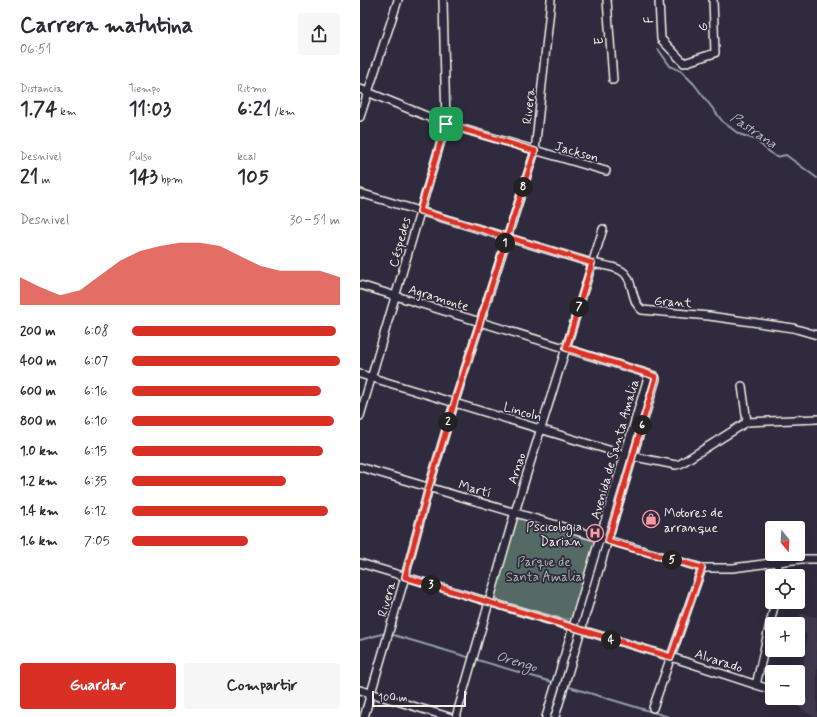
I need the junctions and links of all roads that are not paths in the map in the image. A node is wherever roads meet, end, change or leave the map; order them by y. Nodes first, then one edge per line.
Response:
1 (398, 0) edge
2 (443, 0) edge
3 (551, 0) edge
4 (607, 0) edge
5 (660, 0) edge
6 (712, 0) edge
7 (715, 53) joint
8 (613, 80) dead end
9 (360, 89) edge
10 (367, 93) junction
11 (360, 117) edge
12 (446, 124) junction
13 (535, 151) junction
14 (606, 171) dead end
15 (360, 193) edge
16 (420, 211) junction
17 (604, 228) dead end
18 (507, 237) junction
19 (592, 263) junction
20 (360, 285) edge
21 (396, 296) junction
22 (480, 321) junction
23 (817, 335) edge
24 (566, 348) junction
25 (360, 374) edge
26 (649, 374) junction
27 (371, 378) junction
28 (742, 386) dead end
29 (454, 404) junction
30 (360, 416) edge
31 (817, 419) edge
32 (747, 422) junction
33 (541, 429) junction
34 (625, 455) junction
35 (633, 457) junction
36 (360, 467) edge
37 (429, 487) junction
38 (515, 512) junction
39 (604, 540) junction
40 (817, 559) edge
41 (778, 562) junction
42 (360, 563) edge
43 (702, 568) junction
44 (778, 569) edge
45 (405, 577) junction
46 (489, 602) junction
47 (773, 609) edge
48 (577, 630) junction
49 (671, 657) junction
50 (756, 685) junction
51 (765, 688) edge
52 (360, 690) edge
53 (371, 693) junction
54 (653, 708) dead end
55 (364, 717) edge
56 (449, 717) edge
57 (456, 717) edge
58 (546, 717) edge
59 (555, 717) edge

1 - 10 street
2 - 12 street, Céspedes
3 - 13 street, Rivera
4 - 8 street, E
5 - 7 street, F
6 - 7 street, G
9 - 10 street, Jackson
10 - 11 street
10 - 12 street, Jackson
12 - 13 street, Jackson
12 - 16 street, Céspedes
13 - 14 street, Jackson
13 - 18 street, Rivera
15 - 16 street, Grant
16 - 18 street, Grant
16 - 21 street, Céspedes
17 - 19 street, Arnao
18 - 19 street, Grant
18 - 22 street, Rivera
19 - 23 street, Grant
19 - 24 street, Arnao
20 - 21 street, Agramonte
21 - 22 street, Agramonte
21 - 27 street, Céspedes
22 - 24 street, Agramonte
22 - 29 street, Rivera
24 - 26 street, Agramonte
24 - 33 street, Arnao
25 - 27 street, Lincoln
26 - 34 street, Avenida de Santa Amalia
26 - 35 street, Avenida de Santa Amalia
27 - 29 street, Lincoln
27 - 30 street, Céspedes
28 - 32 street
29 - 33 street, Lincoln
29 - 37 street, Rivera
31 - 32 street
32 - 35 street, Lincoln
33 - 34 street, Lincoln
33 - 38 street, Arnao
34 - 35 street, Lincoln
34 - 39 street, Avenida de Santa Amalia
35 - 39 street, Avenida de Santa Amalia
36 - 37 street, Martí
37 - 38 street, Martí
37 - 45 street, Rivera
38 - 39 street, Martí
38 - 46 street, Arnao
39 - 43 street, Martí
39 - 48 street, Avenida de Santa Amalia
40 - 41 street, Martí
41 - 43 street, Martí
41 - 44 street
42 - 45 street, Alvarado
43 - 49 street
45 - 46 street, Alvarado
45 - 53 street, Rivera
46 - 48 street, Alvarado
46 - 57 street, Arnao
47 - 50 street
48 - 49 street, Alvarado
48 - 58 street, Avenida de Santa Amalia
48 - 59 street, Avenida de Santa Amalia
49 - 50 street, Alvarado
49 - 54 street
50 - 51 street, Alvarado
52 - 53 street
53 - 55 street, Rivera
53 - 56 street

